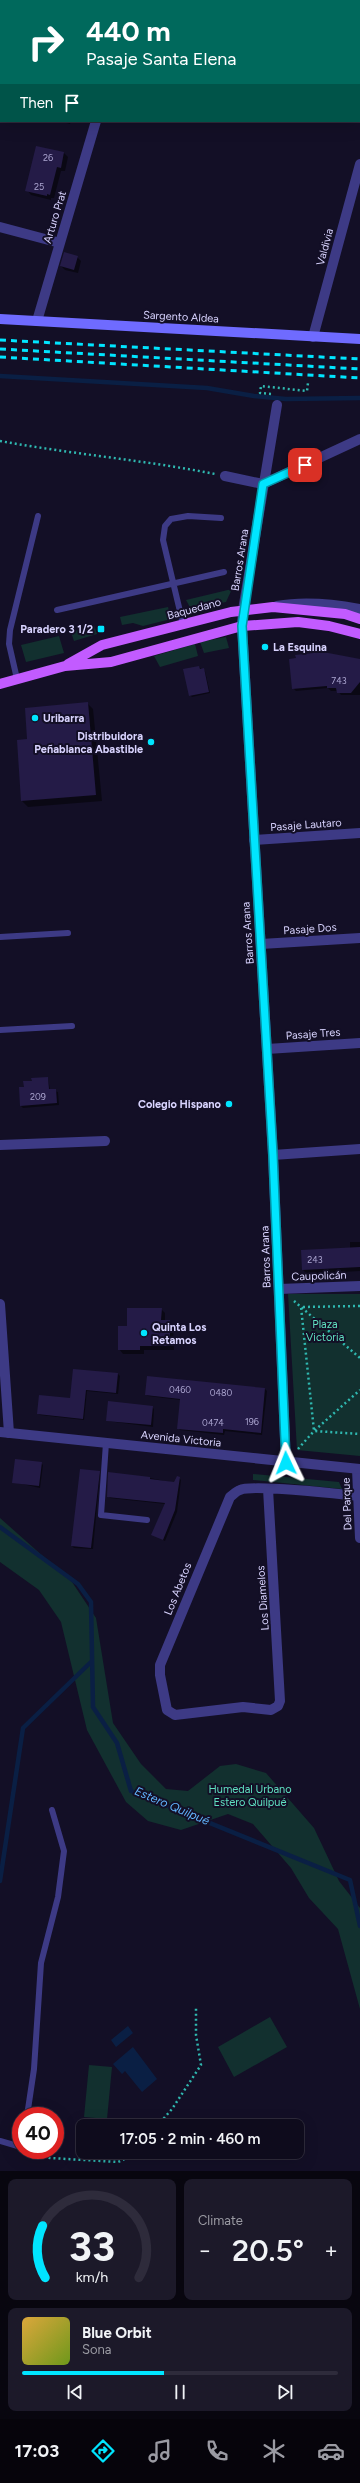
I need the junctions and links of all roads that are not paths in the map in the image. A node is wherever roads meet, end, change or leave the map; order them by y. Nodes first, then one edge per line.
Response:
1 (96, 122) edge
2 (360, 164) edge
3 (0, 227) edge
4 (60, 243) junction
5 (0, 319) edge
6 (37, 321) junction
7 (313, 337) junction
8 (360, 339) edge
9 (277, 405) dead end
10 (360, 439) edge
11 (226, 476) road end
12 (263, 484) junction
13 (38, 516) dead end
14 (221, 518) dead end
15 (224, 572) dead end
16 (172, 583) junction
17 (273, 607) junction
18 (57, 610) dead end
19 (243, 610) junction
20 (360, 610) edge
21 (360, 619) edge
22 (183, 624) junction
23 (242, 626) junction
24 (360, 634) edge
25 (65, 666) junction
26 (17, 679) junction
27 (0, 684) edge
28 (360, 833) edge
29 (254, 840) junction
30 (68, 933) dead end
31 (0, 937) edge
32 (360, 938) edge
33 (261, 944) junction
34 (72, 1026) dead end
35 (0, 1030) edge
36 (360, 1043) edge
37 (267, 1049) junction
38 (105, 1141) dead end
39 (0, 1145) edge
40 (360, 1149) edge
41 (273, 1155) junction
42 (360, 1286) edge
43 (279, 1289) junction
44 (0, 1304) edge
45 (4, 1432) edge
46 (106, 1443) junction
47 (286, 1463) junction
48 (359, 1469) edge
49 (268, 1489) junction
50 (359, 1496) edge
51 (147, 1520) dead end
52 (360, 1538) edge
53 (278, 1706) joint
54 (52, 1810) dead end
55 (28, 2107) edge
56 (0, 2141) edge
57 (12, 2144) edge

1 - 4 street, Arturo Prat
2 - 7 street, Valdivia
3 - 4 street
4 - 6 street, Arturo Prat
5 - 6 main road, Sargento Aldea
6 - 7 main road, Sargento Aldea
7 - 8 main road, Sargento Aldea
9 - 12 street, Barros Arana
10 - 12 street
11 - 12 street
12 - 19 street, Barros Arana
13 - 26 lane
14 - 16 lane
15 - 16 lane
16 - 18 lane
16 - 22 lane
17 - 19 main road, Baquedano
17 - 20 street, Baquedano
17 - 21 main road
19 - 22 main road, Baquedano
19 - 23 street, Barros Arana
22 - 25 main road, Baquedano
23 - 24 main road, Baquedano
23 - 25 main road, Baquedano
23 - 29 street, Barros Arana
25 - 26 main road, Baquedano
26 - 27 main road, Baquedano
28 - 29 street, Pasaje Lautaro
29 - 33 street, Barros Arana
30 - 31 lane
32 - 33 street, Pasaje Dos
33 - 37 street, Barros Arana
34 - 35 lane
36 - 37 street, Pasaje Tres
37 - 41 street, Barros Arana
38 - 39 street
40 - 41 street
41 - 43 street, Barros Arana
42 - 43 street, Caupolicán
43 - 47 street, Barros Arana
44 - 45 street
45 - 46 street, Avenida Victoria
46 - 47 street, Avenida Victoria
46 - 51 lane
47 - 48 street, Avenida Victoria
48 - 50 street, Del Parque
49 - 50 street, Los Abetos
49 - 53 street, Los Diamelos
49 - 53 street, Los Abetos
50 - 52 street, Del Parque
54 - 55 lane
56 - 57 lane

